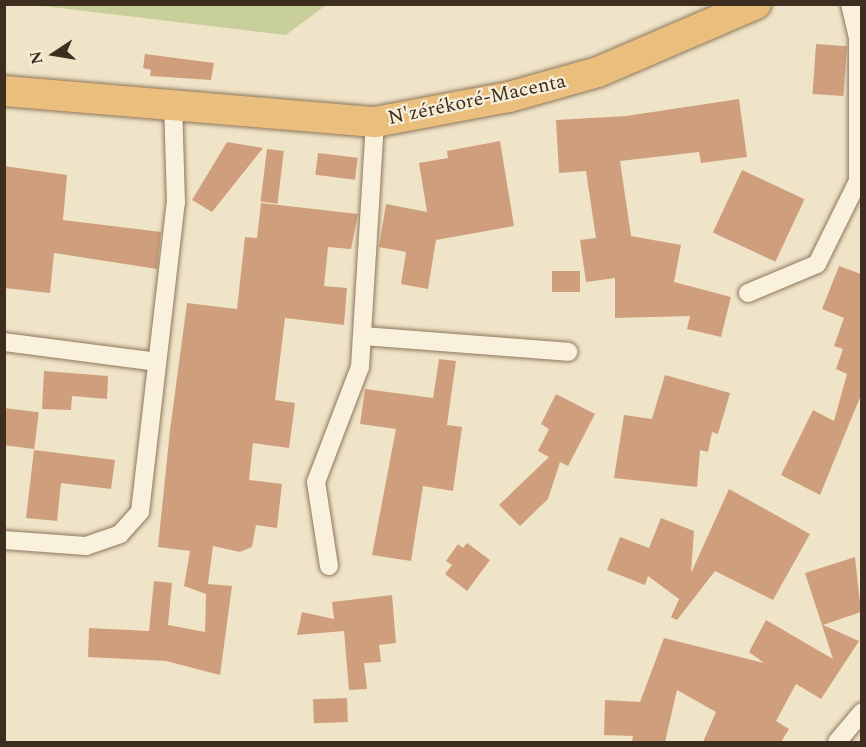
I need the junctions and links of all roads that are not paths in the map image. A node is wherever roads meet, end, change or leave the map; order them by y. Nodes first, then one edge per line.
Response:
1 (756, 4) edge
2 (850, 4) edge
3 (4, 91) edge
4 (173, 102) junction
5 (375, 122) junction
6 (748, 293) dead end
7 (362, 336) junction
8 (4, 342) edge
9 (568, 352) dead end
10 (157, 362) junction
11 (4, 540) edge
12 (329, 566) dead end
13 (861, 712) edge
14 (837, 742) edge

1 - 5 highway, N'zérékoré-Macenta
2 - 6 street
3 - 4 highway, N'zérékoré-Macenta
4 - 5 highway, N'zérékoré-Macenta
4 - 10 street
5 - 7 street
7 - 9 street
7 - 12 street
8 - 10 street
10 - 11 street
13 - 14 street

